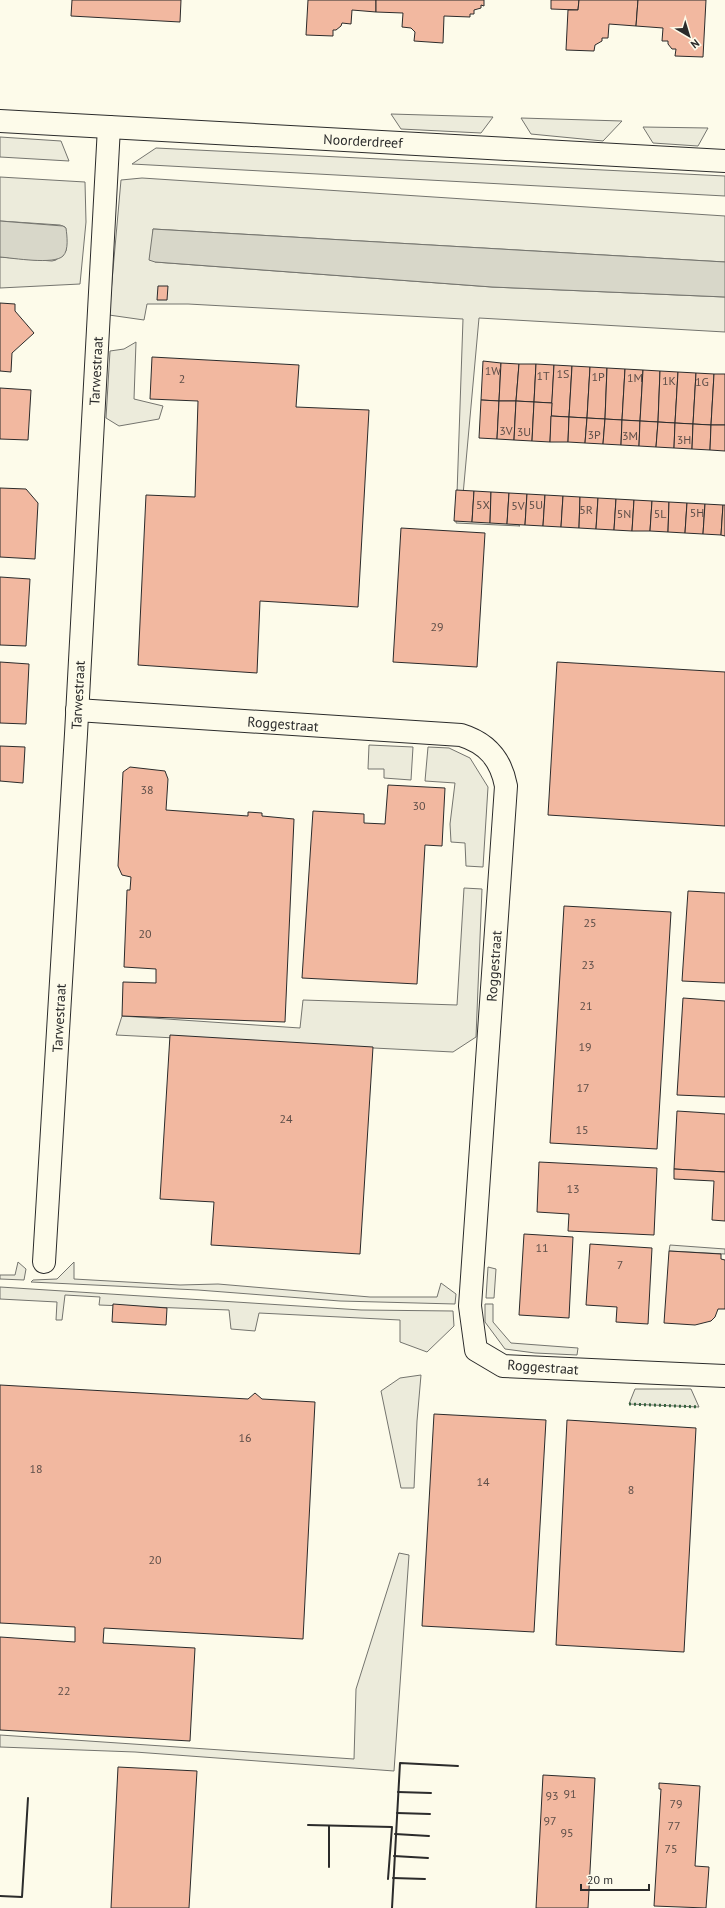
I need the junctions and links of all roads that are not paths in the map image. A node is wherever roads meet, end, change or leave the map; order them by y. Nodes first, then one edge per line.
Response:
1 (0, 121) edge
2 (109, 127) junction
3 (725, 161) edge
4 (77, 710) junction
5 (44, 1262) dead end
6 (725, 1376) edge

1 - 2 street, Noorderdreef
2 - 3 street, Noorderdreef
2 - 4 street, Tarwestraat
4 - 5 street, Tarwestraat
4 - 6 street, Roggestraat

